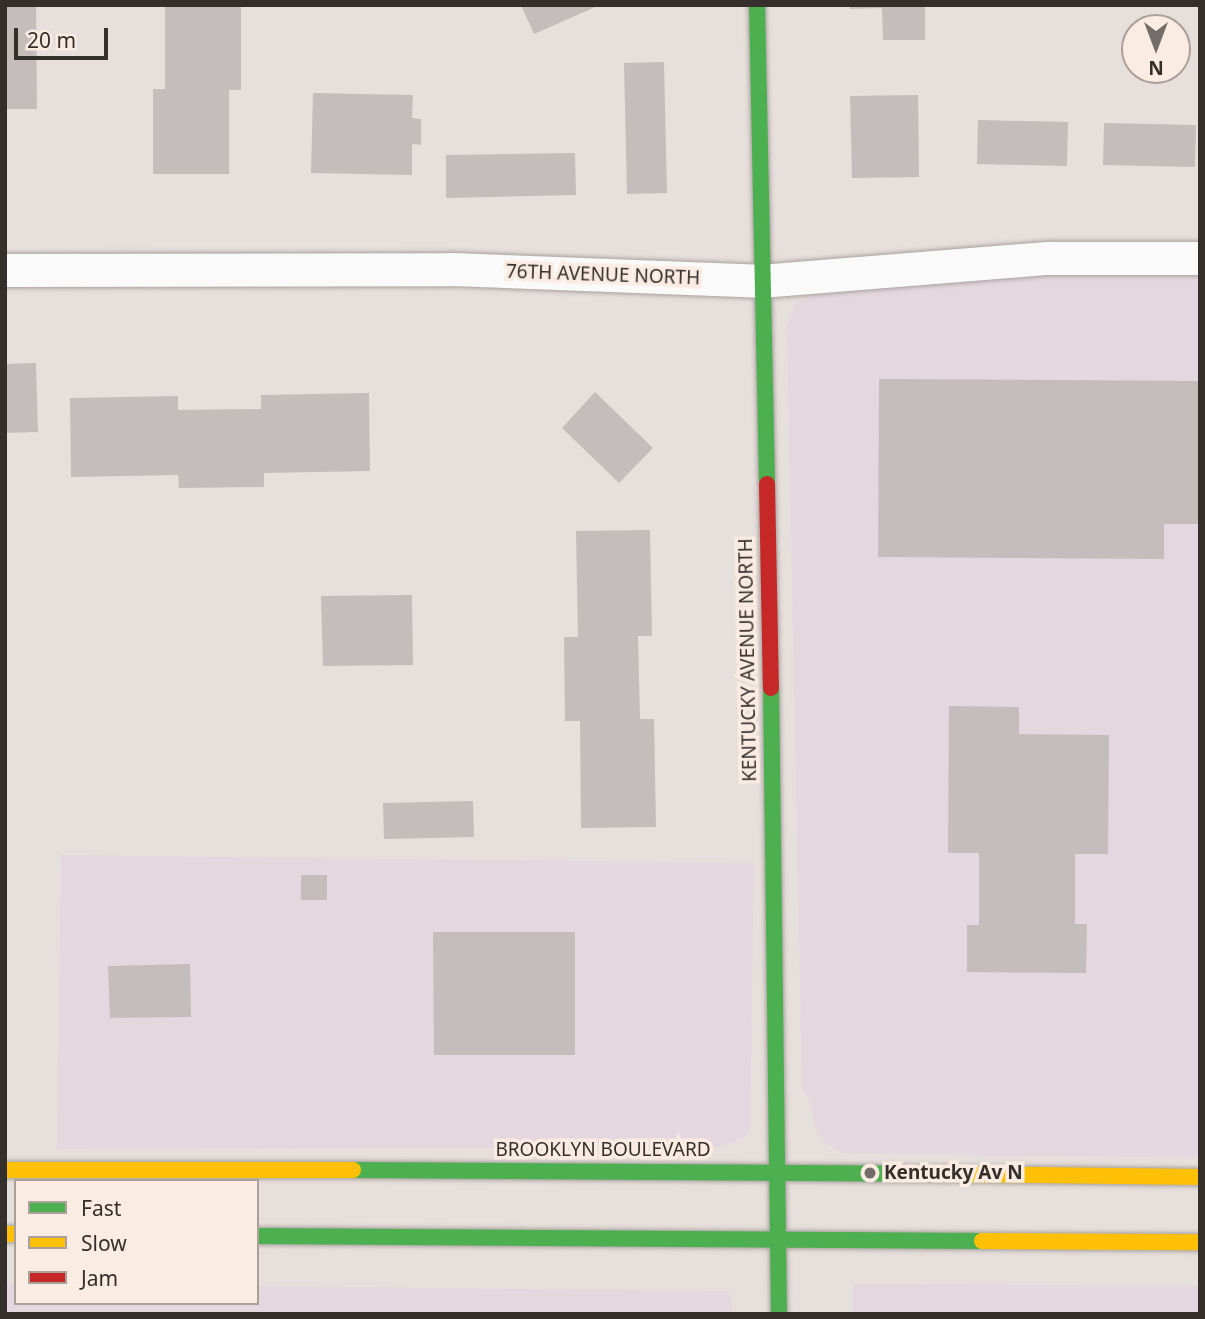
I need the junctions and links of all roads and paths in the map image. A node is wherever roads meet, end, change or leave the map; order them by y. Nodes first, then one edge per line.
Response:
1 (757, 5) edge
2 (1200, 258) edge
3 (5, 270) edge
4 (760, 281) junction
5 (5, 1170) edge
6 (778, 1171) junction
7 (1200, 1177) edge
8 (259, 1236) edge
9 (778, 1237) junction
10 (1200, 1242) edge
11 (779, 1314) edge

1 - 4 main road, KENTUCKY AVENUE NORTH
2 - 4 street, 76TH AVENUE NORTH
3 - 4 street, 76TH AVENUE NORTH
4 - 6 main road, KENTUCKY AVENUE NORTH
5 - 6 main road, BROOKLYN BOULEVARD
6 - 7 main road, BROOKLYN BOULEVARD
6 - 9 main road, KENTUCKY AVENUE NORTH
8 - 9 main road
9 - 10 main road
9 - 11 main road, KENTUCKY AVENUE NORTH

